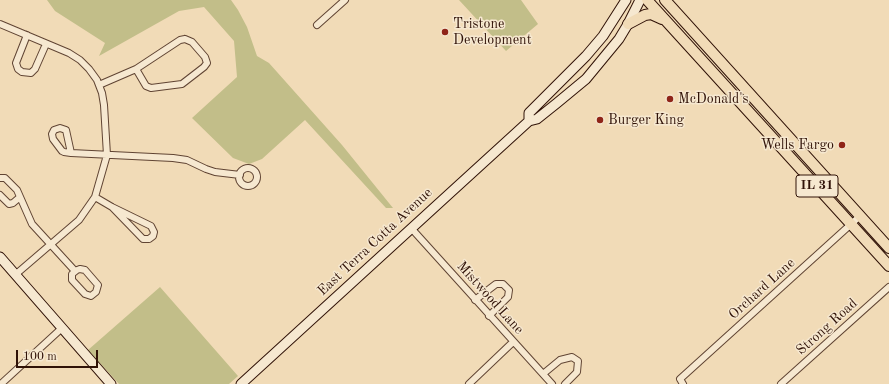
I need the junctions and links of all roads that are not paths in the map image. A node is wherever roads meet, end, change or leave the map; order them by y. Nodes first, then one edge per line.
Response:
1 (345, 0) edge
2 (626, 0) edge
3 (640, 0) edge
4 (646, 0) edge
5 (665, 0) edge
6 (666, 21) junction
7 (0, 24) edge
8 (628, 24) junction
9 (317, 25) dead end
10 (27, 35) junction
11 (46, 44) junction
12 (136, 69) junction
13 (99, 85) junction
14 (529, 122) junction
15 (71, 153) dead end
16 (108, 155) junction
17 (240, 175) dead end
18 (0, 178) edge
19 (0, 195) edge
20 (20, 197) junction
21 (95, 197) junction
22 (112, 206) junction
23 (860, 216) junction
24 (851, 224) junction
25 (411, 228) junction
26 (50, 243) junction
27 (889, 248) edge
28 (0, 257) edge
29 (889, 266) edge
30 (75, 271) junction
31 (15, 275) junction
32 (889, 287) edge
33 (476, 300) junction
34 (489, 316) junction
35 (62, 328) junction
36 (513, 342) junction
37 (543, 374) junction
38 (682, 382) edge
39 (1, 384) edge
40 (111, 384) edge
41 (241, 384) edge
42 (469, 384) edge
43 (552, 384) edge
44 (565, 384) edge
45 (781, 384) edge

1 - 9 street
2 - 14 main road, East Terra Cotta Avenue
3 - 8 main road, East Terra Cotta Avenue
4 - 6 main road, IL 31
5 - 23 main road, IL 31
6 - 8 main road
6 - 24 main road, IL 31
7 - 10 street
8 - 14 main road, East Terra Cotta Avenue
10 - 11 street
10 - 11 street
11 - 13 street
12 - 12 street
12 - 13 street
13 - 16 street
14 - 25 main road, East Terra Cotta Avenue
15 - 16 street
16 - 17 street
16 - 21 street
18 - 20 street
19 - 20 street
20 - 26 street
21 - 22 street
21 - 26 street
22 - 22 street
23 - 24 street, Orchard Lane
23 - 27 main road, IL 31
24 - 29 main road, IL 31
24 - 38 street, Orchard Lane
25 - 33 street, Mistwood Lane
25 - 41 main road, East Terra Cotta Avenue
26 - 30 street
26 - 31 street
28 - 31 main road
30 - 30 street
31 - 35 main road
32 - 45 street, Strong Road
33 - 34 street, Mistwood Lane
33 - 34 street
34 - 36 street, Mistwood Lane
35 - 39 street
35 - 40 main road
36 - 37 street, Mistwood Lane
36 - 42 street
37 - 43 street, Mistwood Lane
37 - 44 street

